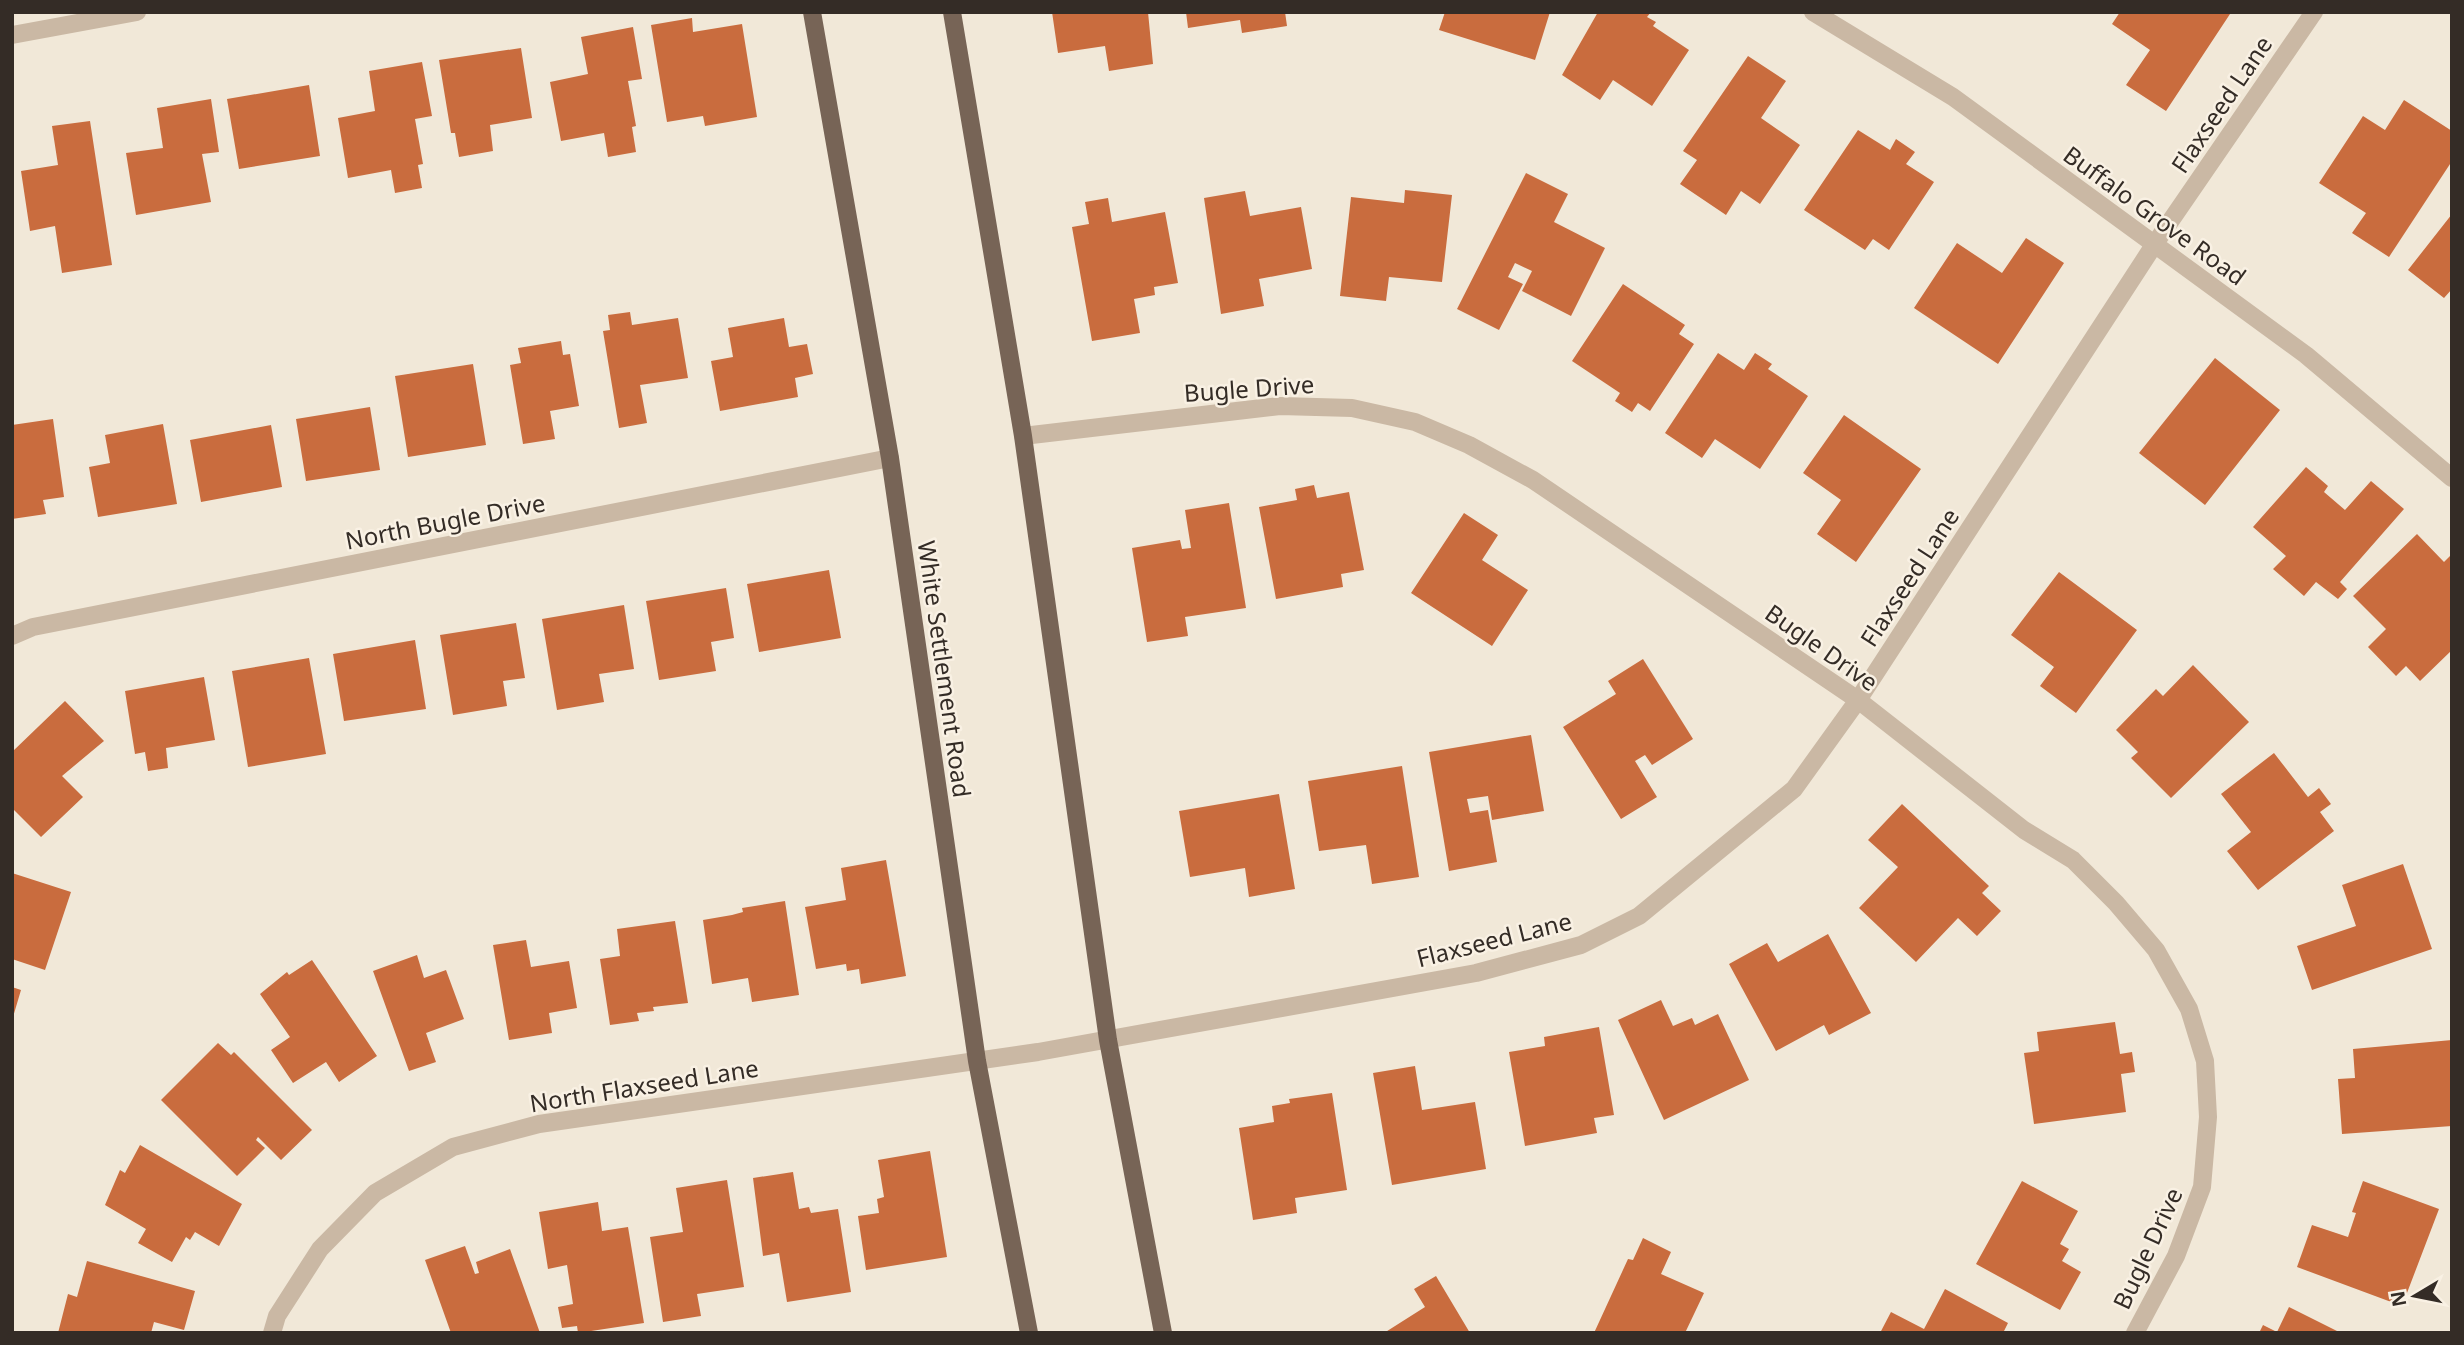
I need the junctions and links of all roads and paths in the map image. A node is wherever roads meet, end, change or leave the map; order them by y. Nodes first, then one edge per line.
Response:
1 (137, 12) edge
2 (812, 12) edge
3 (953, 12) edge
4 (1813, 12) edge
5 (2314, 12) edge
6 (12, 35) edge
7 (2154, 245) junction
8 (1023, 436) junction
9 (890, 458) junction
10 (2452, 478) edge
11 (12, 636) edge
12 (1858, 701) junction
13 (1108, 1040) junction
14 (977, 1061) junction
15 (272, 1333) edge
16 (1029, 1333) edge
17 (1163, 1333) edge
18 (2135, 1333) edge

1 - 6 street
2 - 9 main road, White Settlement Road
3 - 8 main road
4 - 7 street, Buffalo Grove Road
5 - 7 street, Flaxseed Lane
7 - 10 street, Buffalo Grove Road
7 - 12 street, Flaxseed Lane
8 - 12 street, Bugle Drive
8 - 13 main road
9 - 11 street, North Bugle Drive
9 - 14 main road, White Settlement Road
12 - 13 street, Flaxseed Lane
12 - 18 street, Bugle Drive
13 - 14 street, North Flaxseed Lane
13 - 17 main road
14 - 15 street, North Flaxseed Lane
14 - 16 main road, White Settlement Road

